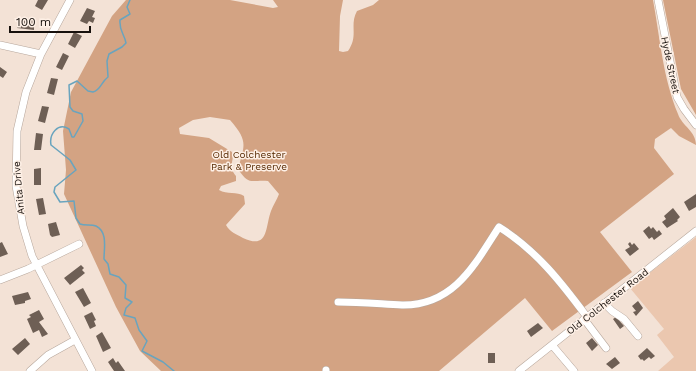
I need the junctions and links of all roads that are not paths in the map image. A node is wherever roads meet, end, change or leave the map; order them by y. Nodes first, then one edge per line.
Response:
1 (70, 0) edge
2 (658, 0) edge
3 (0, 45) edge
4 (42, 54) junction
5 (696, 125) edge
6 (696, 231) edge
7 (79, 244) dead end
8 (36, 265) junction
9 (0, 280) edge
10 (338, 302) dead end
11 (604, 303) junction
12 (586, 318) junction
13 (638, 336) dead end
14 (75, 340) junction
15 (552, 344) junction
16 (606, 348) dead end
17 (30, 371) edge
18 (92, 371) edge
19 (518, 371) edge
20 (574, 371) edge

1 - 4 street, Anita Drive
2 - 5 street, Hyde Street
3 - 4 street
4 - 8 street, Anita Drive
6 - 11 street, Old Colchester Road
7 - 8 street
8 - 9 street
8 - 14 street, Anita Drive
10 - 12 street
11 - 12 street, Old Colchester Road
11 - 13 street
12 - 15 street, Old Colchester Road
12 - 16 street
14 - 17 street
14 - 18 street, Anita Drive
15 - 19 street, Old Colchester Road
15 - 20 street

